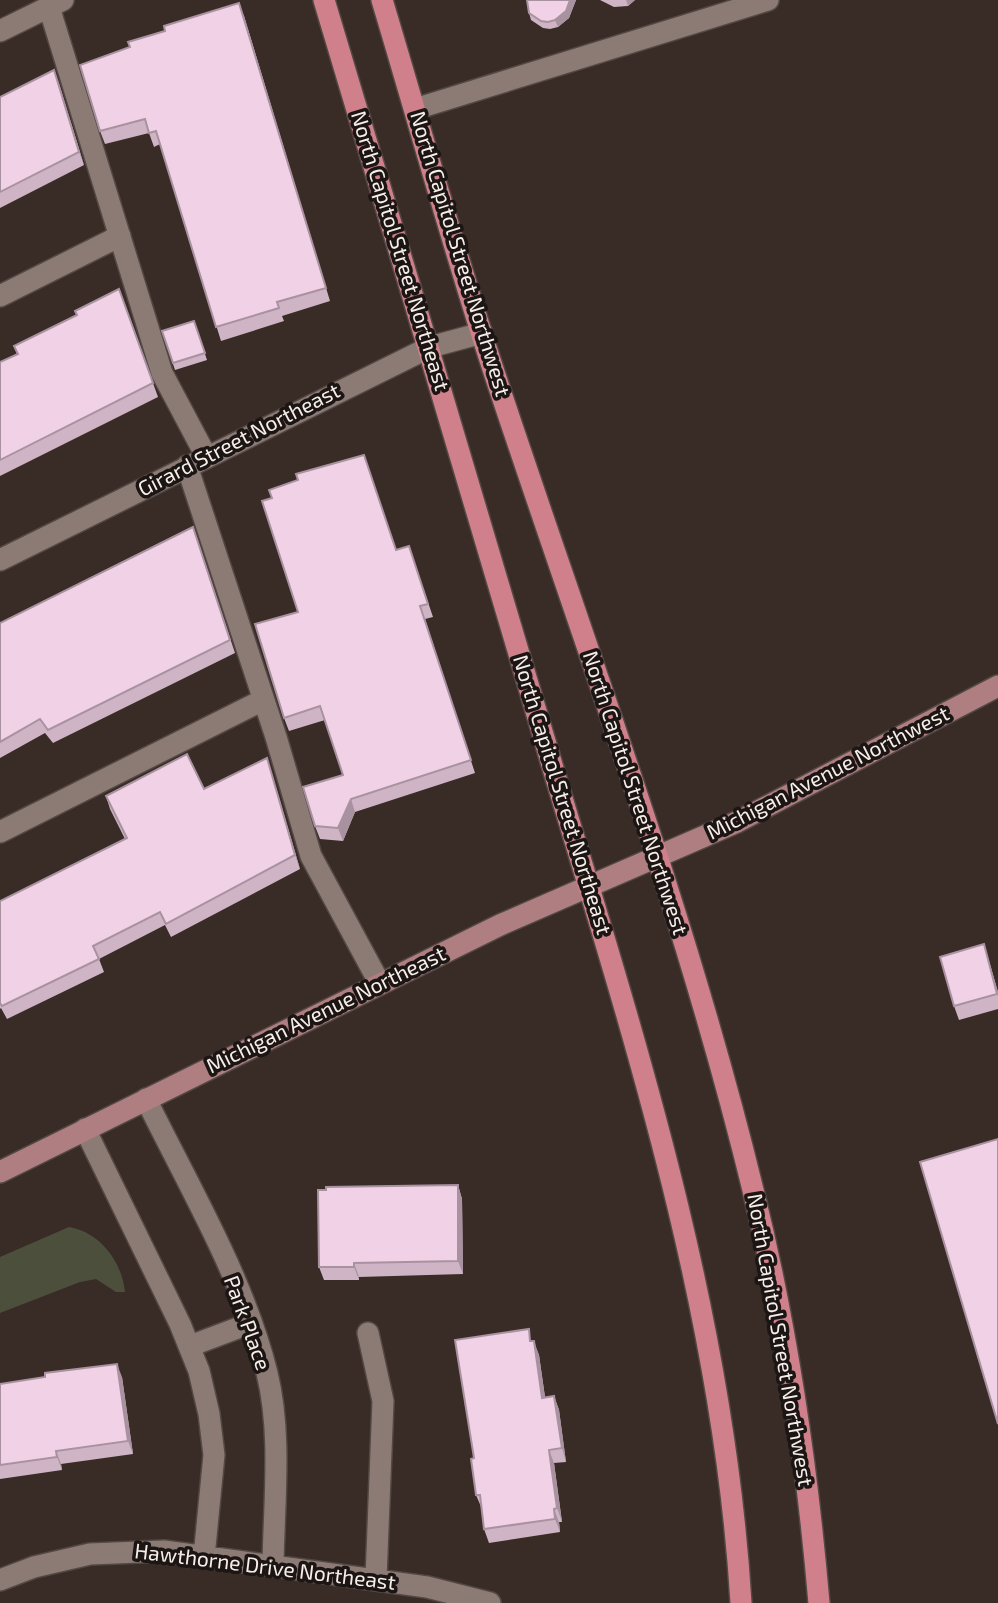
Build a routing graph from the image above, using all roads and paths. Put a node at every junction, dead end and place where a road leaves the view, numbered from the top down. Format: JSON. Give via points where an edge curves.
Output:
{"nodes":[{"id":1,"x":324,"y":0,"type":"edge"},
{"id":2,"x":383,"y":0,"type":"edge"},
{"id":3,"x":768,"y":0,"type":"edge"},
{"id":4,"x":56,"y":4,"type":"edge"},
{"id":5,"x":0,"y":31,"type":"edge"},
{"id":6,"x":415,"y":109,"type":"junction"},
{"id":7,"x":120,"y":236,"type":"junction"},
{"id":8,"x":0,"y":296,"type":"edge"},
{"id":9,"x":482,"y":332,"type":"junction"},
{"id":10,"x":430,"y":347,"type":"junction"},
{"id":11,"x":196,"y":461,"type":"junction"},
{"id":12,"x":0,"y":559,"type":"edge"},
{"id":13,"x":998,"y":686,"type":"edge"},
{"id":14,"x":263,"y":700,"type":"junction"},
{"id":15,"x":0,"y":832,"type":"edge"},
{"id":16,"x":656,"y":857,"type":"junction"},
{"id":17,"x":589,"y":886,"type":"junction"},
{"id":18,"x":380,"y":984,"type":"junction"},
{"id":19,"x":146,"y":1099,"type":"junction"},
{"id":20,"x":85,"y":1129,"type":"junction"},
{"id":21,"x":0,"y":1172,"type":"edge"},
{"id":22,"x":251,"y":1323,"type":"junction"},
{"id":23,"x":368,"y":1333,"type":"dead end"},
{"id":24,"x":190,"y":1346,"type":"junction"},
{"id":25,"x":204,"y":1557,"type":"junction"},
{"id":26,"x":273,"y":1565,"type":"junction"},
{"id":27,"x":376,"y":1579,"type":"junction"},
{"id":28,"x":0,"y":1580,"type":"edge"},
{"id":29,"x":490,"y":1603,"type":"edge"},
{"id":30,"x":741,"y":1603,"type":"edge"},
{"id":31,"x":819,"y":1603,"type":"edge"}],
"edges":[{"from":1,"to":10,"type":"main road","name":"North Capitol Street Northeast"},
{"from":2,"to":6,"type":"main road","name":"North Capitol Street Northwest"},
{"from":3,"to":6,"type":"street"},
{"from":4,"to":5,"type":"street"},
{"from":4,"to":7,"type":"street"},
{"from":6,"to":9,"type":"main road","name":"North Capitol Street Northwest"},
{"from":7,"to":8,"type":"street"},
{"from":7,"to":11,"type":"street","via":[[162,373]]},
{"from":9,"to":10,"type":"street","name":"Girard Street Northeast"},
{"from":9,"to":16,"type":"main road","name":"North Capitol Street Northwest"},
{"from":10,"to":11,"type":"street","name":"Girard Street Northeast"},
{"from":10,"to":17,"type":"main road","name":"North Capitol Street Northeast"},
{"from":11,"to":12,"type":"street","name":"Girard Street Northeast"},
{"from":11,"to":14,"type":"street"},
{"from":13,"to":16,"type":"main road","name":"Michigan Avenue Northwest","via":[[737,822]]},
{"from":14,"to":15,"type":"street"},
{"from":14,"to":18,"type":"street","via":[[311,856]]},
{"from":16,"to":17,"type":"main road","name":"Michigan Avenue Northeast"},
{"from":16,"to":31,"type":"main road","name":"North Capitol Street Northwest","via":[[731,1101],[770,1265],[808,1483]]},
{"from":17,"to":18,"type":"main road","name":"Michigan Avenue Northeast"},
{"from":17,"to":30,"type":"main road","name":"North Capitol Street Northeast","via":[[663,1145],[696,1281],[722,1424]]},
{"from":18,"to":19,"type":"main road","name":"Michigan Avenue Northeast"},
{"from":19,"to":20,"type":"main road","name":"Michigan Avenue Northeast"},
{"from":19,"to":22,"type":"street","name":"Park Place"},
{"from":20,"to":21,"type":"main road","name":"Michigan Avenue Northeast"},
{"from":20,"to":24,"type":"street"},
{"from":22,"to":24,"type":"street"},
{"from":22,"to":26,"type":"street","name":"Park Place","via":[[267,1374],[276,1444]]},
{"from":23,"to":27,"type":"street","via":[[383,1401]]},
{"from":24,"to":25,"type":"street","via":[[209,1414],[214,1455]]},
{"from":25,"to":26,"type":"street","name":"Hawthorne Drive Northeast"},
{"from":25,"to":28,"type":"street","name":"Hawthorne Drive Northeast","via":[[164,1551],[109,1552],[34,1567]]},
{"from":26,"to":27,"type":"street","name":"Hawthorne Drive Northeast"},
{"from":27,"to":29,"type":"street","name":"Hawthorne Drive Northeast"}]}
